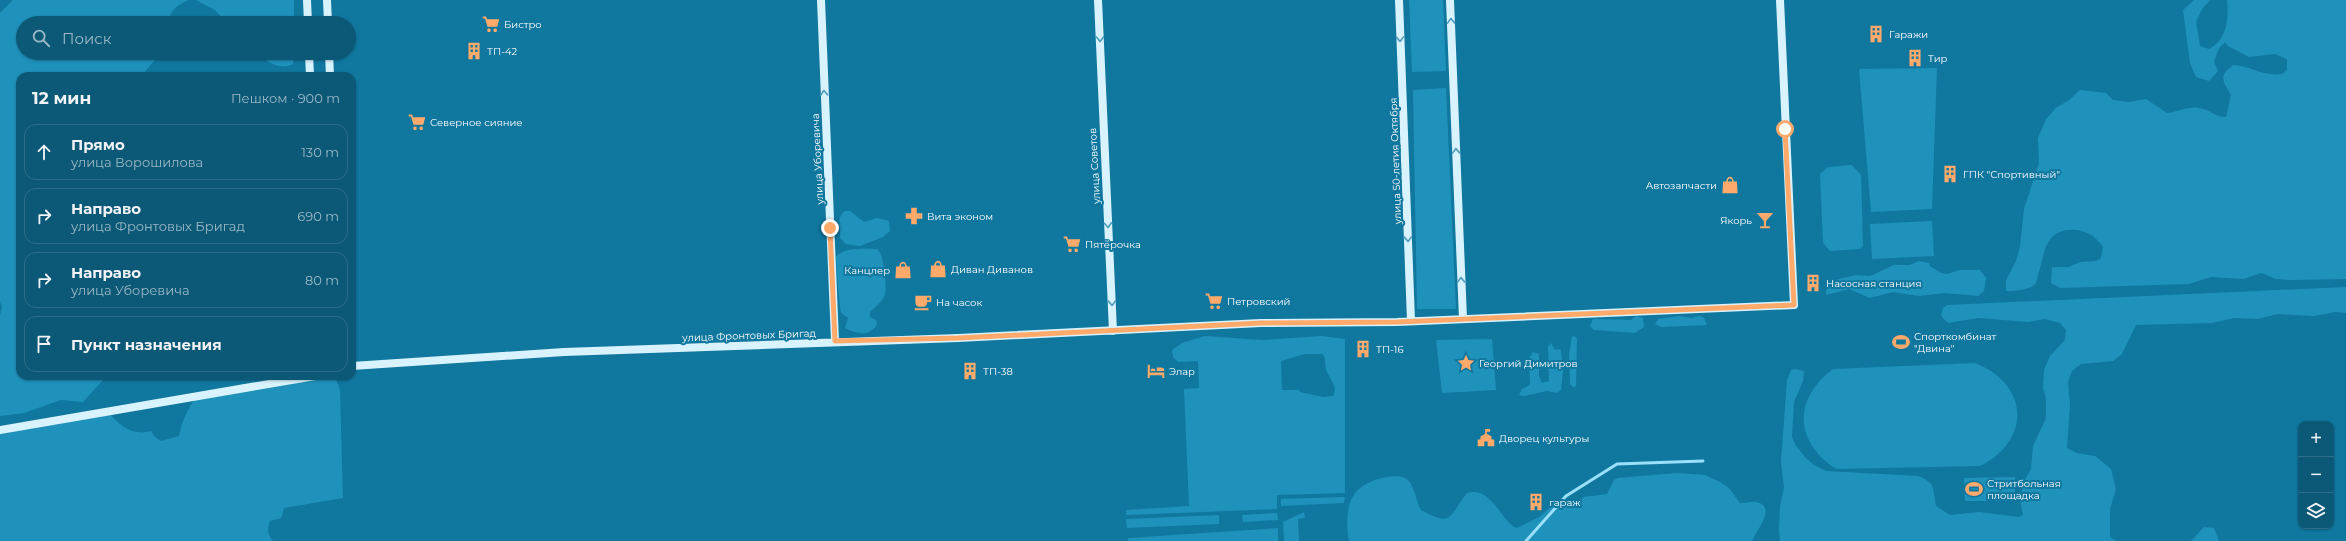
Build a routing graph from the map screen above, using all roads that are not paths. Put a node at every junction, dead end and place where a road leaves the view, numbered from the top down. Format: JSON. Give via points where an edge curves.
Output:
{"nodes":[{"id":1,"x":306,"y":0,"type":"edge"},
{"id":2,"x":327,"y":0,"type":"edge"},
{"id":3,"x":821,"y":0,"type":"edge"},
{"id":4,"x":1098,"y":0,"type":"edge"},
{"id":5,"x":1399,"y":0,"type":"edge"},
{"id":6,"x":1450,"y":0,"type":"edge"},
{"id":7,"x":1780,"y":0,"type":"edge"},
{"id":8,"x":307,"y":16,"type":"edge"},
{"id":9,"x":328,"y":16,"type":"edge"},
{"id":10,"x":309,"y":60,"type":"edge"},
{"id":11,"x":329,"y":60,"type":"edge"},
{"id":12,"x":310,"y":72,"type":"edge"},
{"id":13,"x":330,"y":72,"type":"edge"},
{"id":14,"x":1463,"y":319,"type":"junction"},
{"id":15,"x":1412,"y":321,"type":"junction"},
{"id":16,"x":1112,"y":331,"type":"junction"},
{"id":17,"x":835,"y":341,"type":"junction"},
{"id":18,"x":356,"y":366,"type":"edge"},
{"id":19,"x":292,"y":380,"type":"edge"},
{"id":20,"x":0,"y":430,"type":"edge"}],
"edges":[{"from":1,"to":8,"type":"main road"},
{"from":2,"to":9,"type":"main road"},
{"from":17,"to":3,"type":"main road","name":"улица Уборевича","one_way":true},
{"from":4,"to":16,"type":"main road","name":"улица Советов","one_way":true},
{"from":5,"to":15,"type":"main road","name":"улица 50-летия Октября","one_way":true},
{"from":14,"to":6,"type":"main road","one_way":true},
{"from":7,"to":14,"type":"main road","name":"улица Фронтовых Бригад","via":[[1794,305]]},
{"from":10,"to":12,"type":"main road"},
{"from":11,"to":13,"type":"main road"},
{"from":14,"to":15,"type":"main road","name":"улица Фронтовых Бригад"},
{"from":15,"to":16,"type":"main road","name":"улица Фронтовых Бригад","via":[[1261,323]]},
{"from":16,"to":17,"type":"main road","name":"улица Фронтовых Бригад"},
{"from":17,"to":18,"type":"main road","name":"улица Фронтовых Бригад","via":[[564,352]]},
{"from":19,"to":20,"type":"main road"}]}
